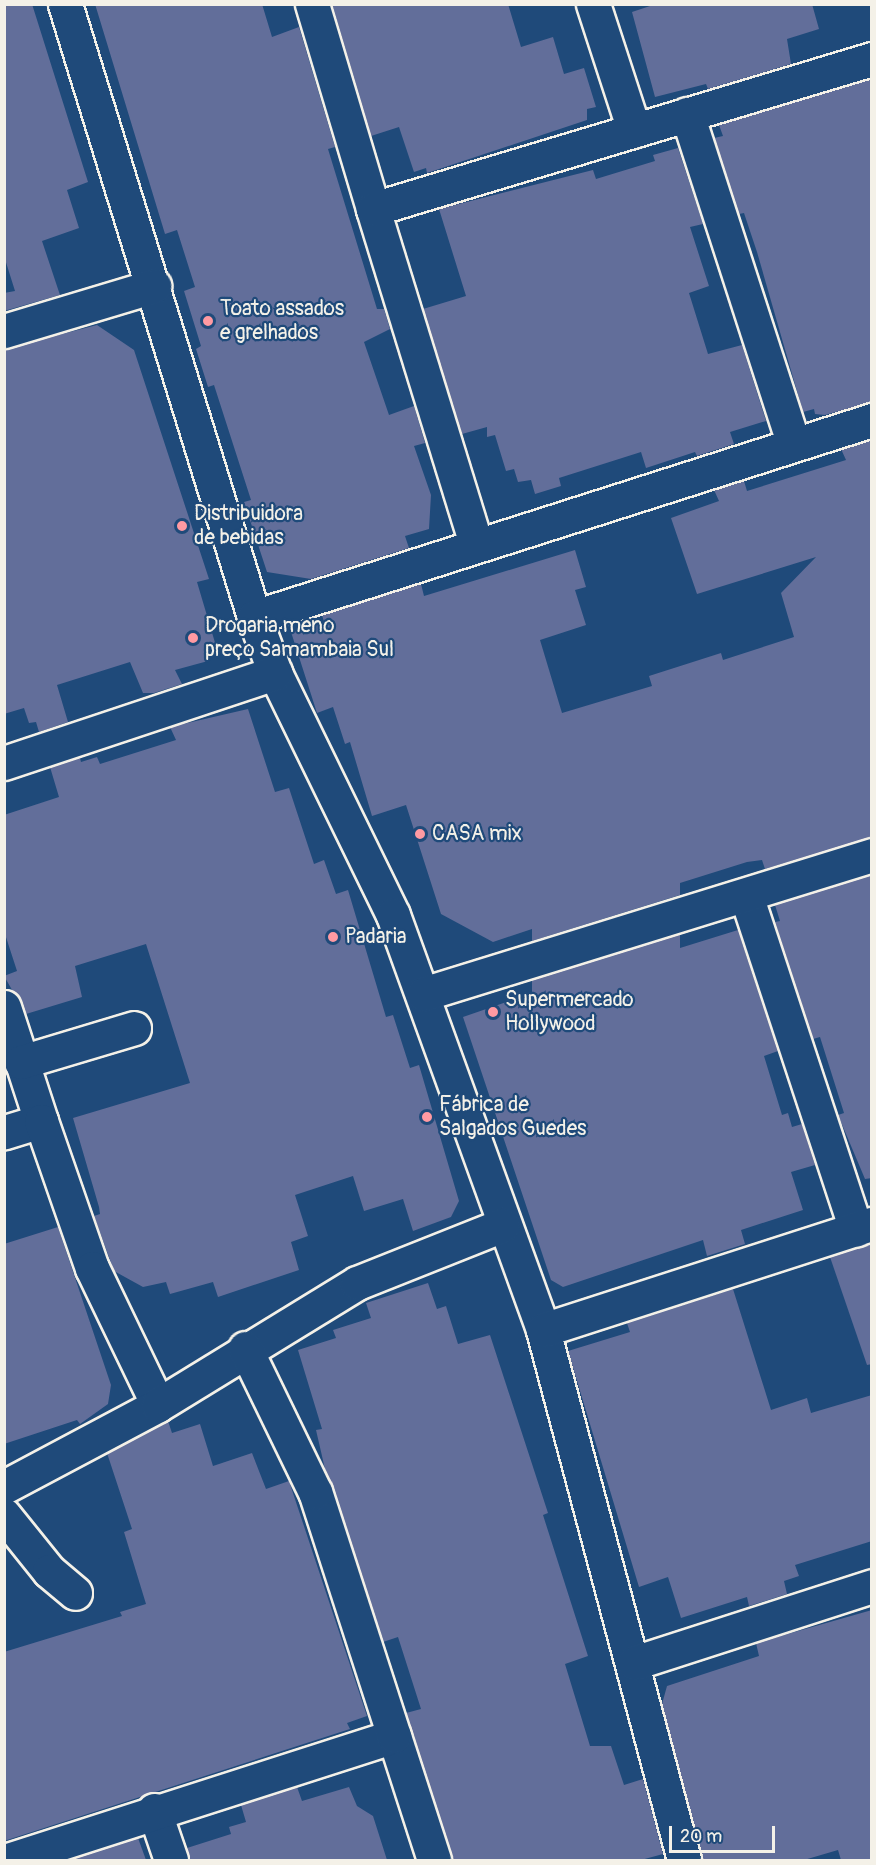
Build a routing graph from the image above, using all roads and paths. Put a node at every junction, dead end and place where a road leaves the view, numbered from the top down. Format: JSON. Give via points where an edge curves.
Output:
{"nodes":[{"id":1,"x":65,"y":4,"type":"edge"},
{"id":2,"x":312,"y":4,"type":"edge"},
{"id":3,"x":593,"y":4,"type":"edge"},
{"id":4,"x":872,"y":59,"type":"edge"},
{"id":5,"x":687,"y":114,"type":"junction"},
{"id":6,"x":634,"y":130,"type":"junction"},
{"id":7,"x":373,"y":209,"type":"junction"},
{"id":8,"x":154,"y":286,"type":"junction"},
{"id":9,"x":4,"y":331,"type":"edge"},
{"id":10,"x":872,"y":420,"type":"edge"},
{"id":11,"x":793,"y":443,"type":"junction"},
{"id":12,"x":476,"y":544,"type":"junction"},
{"id":13,"x":254,"y":616,"type":"junction"},
{"id":14,"x":275,"y":673,"type":"junction"},
{"id":15,"x":4,"y":763,"type":"edge"},
{"id":16,"x":872,"y":855,"type":"edge"},
{"id":17,"x":746,"y":895,"type":"junction"},
{"id":18,"x":423,"y":994,"type":"junction"},
{"id":19,"x":4,"y":1007,"type":"edge"},
{"id":20,"x":134,"y":1028,"type":"dead end"},
{"id":21,"x":21,"y":1062,"type":"junction"},
{"id":22,"x":41,"y":1121,"type":"junction"},
{"id":23,"x":4,"y":1132,"type":"edge"},
{"id":24,"x":503,"y":1225,"type":"junction"},
{"id":25,"x":864,"y":1227,"type":"edge"},
{"id":26,"x":543,"y":1330,"type":"junction"},
{"id":27,"x":245,"y":1348,"type":"junction"},
{"id":28,"x":158,"y":1405,"type":"junction"},
{"id":29,"x":4,"y":1487,"type":"edge"},
{"id":30,"x":4,"y":1515,"type":"edge"},
{"id":31,"x":872,"y":1586,"type":"edge"},
{"id":32,"x":75,"y":1593,"type":"dead end"},
{"id":33,"x":634,"y":1663,"type":"junction"},
{"id":34,"x":394,"y":1736,"type":"junction"},
{"id":35,"x":154,"y":1810,"type":"junction"},
{"id":36,"x":8,"y":1860,"type":"edge"},
{"id":37,"x":171,"y":1860,"type":"edge"},
{"id":38,"x":434,"y":1860,"type":"edge"},
{"id":39,"x":684,"y":1860,"type":"edge"}],
"edges":[{"from":1,"to":8,"type":"street"},
{"from":2,"to":7,"type":"street"},
{"from":3,"to":6,"type":"street"},
{"from":4,"to":5,"type":"street"},
{"from":5,"to":6,"type":"street"},
{"from":5,"to":11,"type":"street"},
{"from":6,"to":7,"type":"street"},
{"from":7,"to":12,"type":"street"},
{"from":8,"to":9,"type":"street"},
{"from":8,"to":13,"type":"street"},
{"from":10,"to":11,"type":"street"},
{"from":11,"to":12,"type":"street"},
{"from":12,"to":13,"type":"street"},
{"from":13,"to":14,"type":"street"},
{"from":14,"to":15,"type":"street"},
{"from":14,"to":18,"type":"street","via":[[356,834]]},
{"from":16,"to":17,"type":"street"},
{"from":17,"to":18,"type":"street"},
{"from":17,"to":25,"type":"street"},
{"from":18,"to":24,"type":"street"},
{"from":19,"to":21,"type":"street"},
{"from":20,"to":21,"type":"street"},
{"from":21,"to":22,"type":"street"},
{"from":22,"to":23,"type":"street"},
{"from":22,"to":28,"type":"street","via":[[92,1268]]},
{"from":24,"to":26,"type":"street"},
{"from":24,"to":27,"type":"street","via":[[357,1283]]},
{"from":25,"to":26,"type":"street"},
{"from":26,"to":33,"type":"street"},
{"from":27,"to":28,"type":"street"},
{"from":27,"to":34,"type":"street","via":[[315,1492]]},
{"from":28,"to":29,"type":"street"},
{"from":30,"to":32,"type":"street","via":[[49,1571]]},
{"from":31,"to":33,"type":"street"},
{"from":33,"to":39,"type":"street"},
{"from":34,"to":35,"type":"street"},
{"from":34,"to":38,"type":"street"},
{"from":35,"to":36,"type":"street"},
{"from":35,"to":37,"type":"street"}]}
